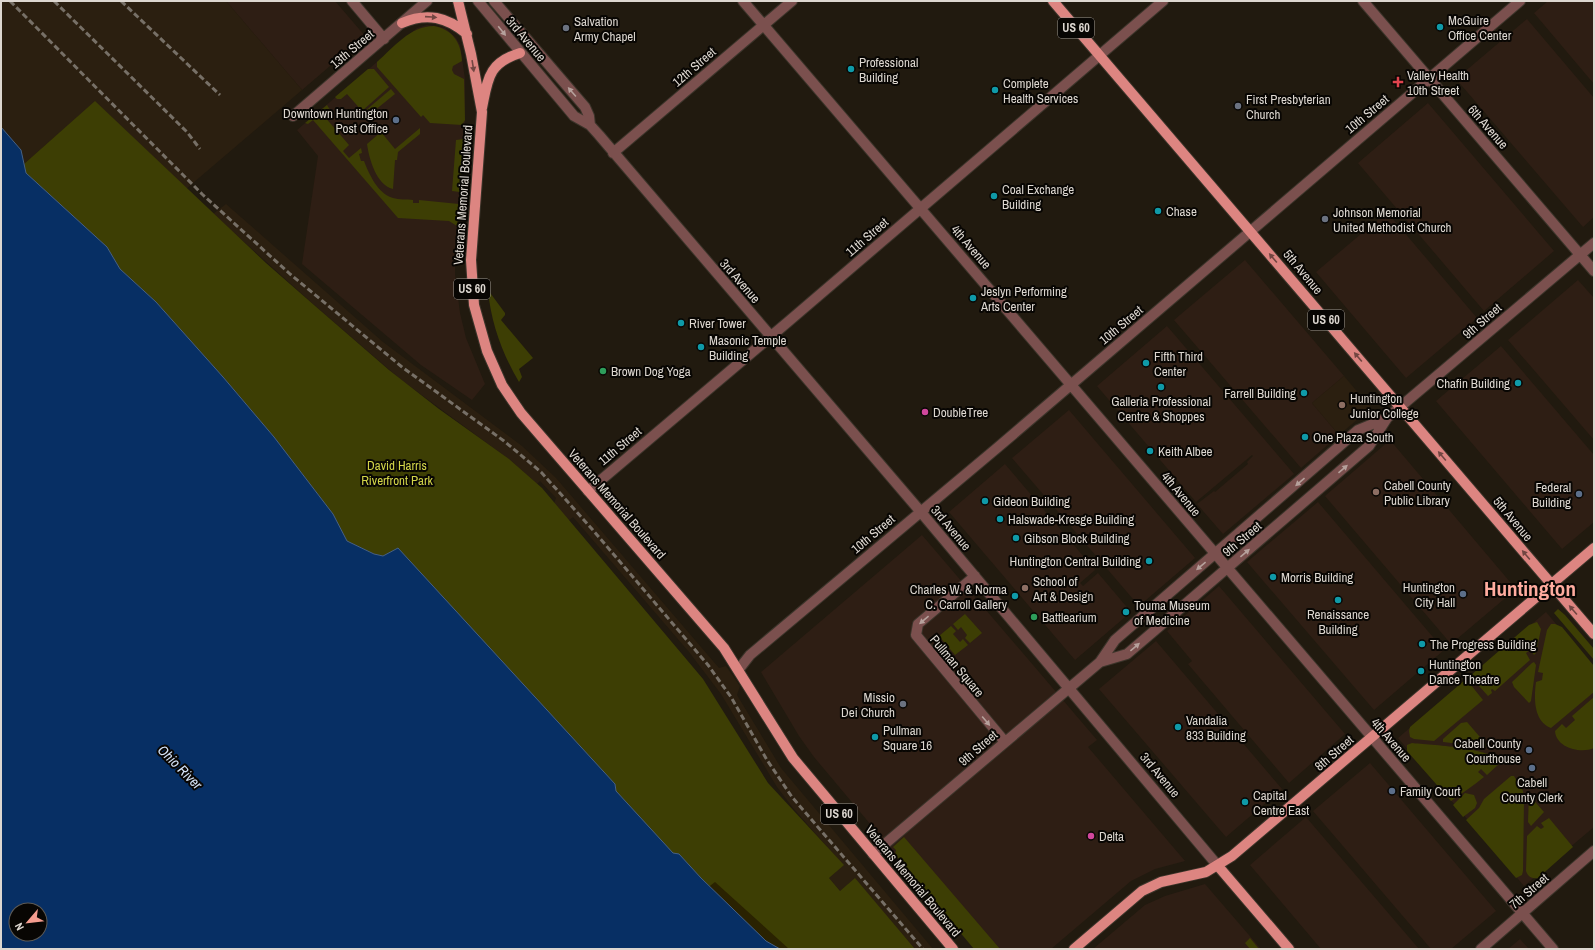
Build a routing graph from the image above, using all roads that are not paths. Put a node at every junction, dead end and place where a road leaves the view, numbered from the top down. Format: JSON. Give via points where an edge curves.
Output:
{"nodes":[{"id":1,"x":352,"y":1,"type":"edge"},
{"id":2,"x":427,"y":1,"type":"edge"},
{"id":3,"x":458,"y":1,"type":"edge"},
{"id":4,"x":478,"y":1,"type":"edge"},
{"id":5,"x":494,"y":1,"type":"edge"},
{"id":6,"x":743,"y":1,"type":"edge"},
{"id":7,"x":792,"y":1,"type":"edge"},
{"id":8,"x":1053,"y":1,"type":"edge"},
{"id":9,"x":1163,"y":1,"type":"edge"},
{"id":10,"x":1363,"y":1,"type":"edge"},
{"id":11,"x":1520,"y":1,"type":"edge"},
{"id":12,"x":402,"y":23,"type":"junction"},
{"id":13,"x":764,"y":25,"type":"junction"},
{"id":14,"x":467,"y":34,"type":"junction"},
{"id":15,"x":384,"y":39,"type":"junction"},
{"id":16,"x":520,"y":54,"type":"junction"},
{"id":17,"x":1100,"y":55,"type":"junction"},
{"id":18,"x":1430,"y":78,"type":"junction"},
{"id":19,"x":482,"y":112,"type":"junction"},
{"id":20,"x":293,"y":116,"type":"dead end"},
{"id":21,"x":590,"y":125,"type":"junction"},
{"id":22,"x":613,"y":152,"type":"junction"},
{"id":23,"x":920,"y":208,"type":"junction"},
{"id":24,"x":1250,"y":230,"type":"junction"},
{"id":25,"x":1594,"y":243,"type":"edge"},
{"id":26,"x":1580,"y":254,"type":"junction"},
{"id":27,"x":1594,"y":271,"type":"edge"},
{"id":28,"x":771,"y":337,"type":"junction"},
{"id":29,"x":1071,"y":384,"type":"junction"},
{"id":30,"x":1400,"y":408,"type":"junction"},
{"id":31,"x":1387,"y":418,"type":"junction"},
{"id":32,"x":588,"y":491,"type":"junction"},
{"id":33,"x":920,"y":512,"type":"junction"},
{"id":34,"x":1594,"y":548,"type":"edge"},
{"id":35,"x":1215,"y":554,"type":"junction"},
{"id":36,"x":1227,"y":568,"type":"junction"},
{"id":37,"x":975,"y":576,"type":"junction"},
{"id":38,"x":1551,"y":585,"type":"junction"},
{"id":39,"x":1594,"y":634,"type":"edge"},
{"id":40,"x":1100,"y":662,"type":"junction"},
{"id":41,"x":739,"y":669,"type":"junction"},
{"id":42,"x":1070,"y":688,"type":"junction"},
{"id":43,"x":1372,"y":738,"type":"junction"},
{"id":44,"x":1005,"y":742,"type":"junction"},
{"id":45,"x":1594,"y":851,"type":"edge"},
{"id":46,"x":874,"y":854,"type":"junction"},
{"id":47,"x":1218,"y":866,"type":"junction"},
{"id":48,"x":1522,"y":914,"type":"junction"},
{"id":49,"x":953,"y":949,"type":"edge"},
{"id":50,"x":1074,"y":949,"type":"edge"},
{"id":51,"x":1289,"y":949,"type":"edge"},
{"id":52,"x":1481,"y":949,"type":"edge"},
{"id":53,"x":1553,"y":949,"type":"edge"}],
"edges":[{"from":1,"to":15,"type":"street"},
{"from":2,"to":12,"type":"street","name":"13th Street"},
{"from":3,"to":14,"type":"main road","name":"Veterans Memorial Boulevard","number":"US 60"},
{"from":4,"to":16,"type":"street","name":"3rd Avenue","one_way":true},
{"from":21,"to":5,"type":"street","name":"3rd Avenue","one_way":true,"via":[[585,107]]},
{"from":6,"to":13,"type":"street","name":"4th Avenue"},
{"from":7,"to":13,"type":"street","name":"12th Street"},
{"from":8,"to":17,"type":"main road","name":"5th Avenue","number":"US 60"},
{"from":9,"to":17,"type":"street","name":"11th Street"},
{"from":10,"to":18,"type":"street","name":"6th Avenue"},
{"from":11,"to":18,"type":"street","name":"10th Street"},
{"from":12,"to":14,"type":"main road","one_way":true,"via":[[420,16],[438,17]]},
{"from":12,"to":15,"type":"street","name":"13th Street"},
{"from":13,"to":22,"type":"street","name":"12th Street"},
{"from":13,"to":23,"type":"street","name":"4th Avenue"},
{"from":14,"to":19,"type":"main road","name":"Veterans Memorial Boulevard","number":"US 60","one_way":true},
{"from":15,"to":20,"type":"street","name":"13th Street"},
{"from":16,"to":19,"type":"main road","via":[[504,60],[491,72]]},
{"from":16,"to":21,"type":"street","name":"3rd Avenue","via":[[574,116]]},
{"from":17,"to":23,"type":"street","name":"11th Street"},
{"from":17,"to":24,"type":"main road","name":"5th Avenue","number":"US 60"},
{"from":18,"to":24,"type":"street","name":"10th Street"},
{"from":18,"to":26,"type":"street","name":"6th Avenue"},
{"from":19,"to":32,"type":"main road","name":"Veterans Memorial Boulevard","number":"US 60","via":[[471,260],[474,305],[480,331],[507,393]]},
{"from":21,"to":22,"type":"street","name":"3rd Avenue"},
{"from":22,"to":28,"type":"street","name":"3rd Avenue"},
{"from":23,"to":28,"type":"street","name":"11th Street"},
{"from":23,"to":29,"type":"street","name":"4th Avenue"},
{"from":24,"to":29,"type":"street","name":"10th Street"},
{"from":30,"to":24,"type":"main road","name":"5th Avenue","number":"US 60","one_way":true},
{"from":25,"to":26,"type":"street","name":"9th Street"},
{"from":26,"to":27,"type":"street","name":"6th Avenue"},
{"from":26,"to":30,"type":"street","name":"9th Street"},
{"from":28,"to":32,"type":"street","name":"11th Street"},
{"from":28,"to":33,"type":"street","name":"3rd Avenue"},
{"from":29,"to":33,"type":"street","name":"10th Street"},
{"from":29,"to":35,"type":"street","name":"4th Avenue"},
{"from":30,"to":31,"type":"street","name":"9th Street"},
{"from":38,"to":30,"type":"main road","name":"5th Avenue","number":"US 60","one_way":true},
{"from":31,"to":35,"type":"street","name":"9th Street","one_way":true,"via":[[1358,430]]},
{"from":36,"to":31,"type":"street","name":"9th Street","one_way":true,"via":[[1369,446]]},
{"from":32,"to":41,"type":"main road","name":"Veterans Memorial Boulevard","number":"US 60","via":[[724,648]]},
{"from":33,"to":37,"type":"street","name":"3rd Avenue"},
{"from":33,"to":41,"type":"street","name":"10th Street","via":[[750,654]]},
{"from":34,"to":38,"type":"main road","name":"8th Street"},
{"from":35,"to":36,"type":"street","name":"4th Avenue"},
{"from":35,"to":40,"type":"street","name":"9th Street","one_way":true,"via":[[1115,640]]},
{"from":40,"to":36,"type":"street","name":"9th Street","one_way":true,"via":[[1127,654]]},
{"from":36,"to":43,"type":"street","name":"4th Avenue"},
{"from":37,"to":42,"type":"street","name":"3rd Avenue"},
{"from":37,"to":44,"type":"street","name":"Pullman Square","one_way":true,"via":[[918,624],[916,635]]},
{"from":39,"to":38,"type":"main road","name":"5th Avenue","number":"US 60","one_way":true},
{"from":38,"to":43,"type":"main road","name":"8th Street"},
{"from":40,"to":42,"type":"street","name":"9th Street"},
{"from":41,"to":46,"type":"main road","name":"Veterans Memorial Boulevard","number":"US 60","via":[[793,758]]},
{"from":42,"to":44,"type":"street","name":"9th Street"},
{"from":42,"to":47,"type":"street","name":"3rd Avenue"},
{"from":43,"to":47,"type":"main road","name":"8th Street"},
{"from":43,"to":48,"type":"street","name":"4th Avenue"},
{"from":44,"to":46,"type":"street","name":"9th Street"},
{"from":45,"to":48,"type":"street","name":"7th Street"},
{"from":46,"to":49,"type":"main road","name":"Veterans Memorial Boulevard","number":"US 60"},
{"from":47,"to":50,"type":"main road","name":"8th Street","via":[[1200,874],[1152,886],[1129,902]]},
{"from":47,"to":51,"type":"main road","name":"3rd Avenue"},
{"from":48,"to":52,"type":"street","name":"7th Street"},
{"from":48,"to":53,"type":"street","name":"4th Avenue"}]}
